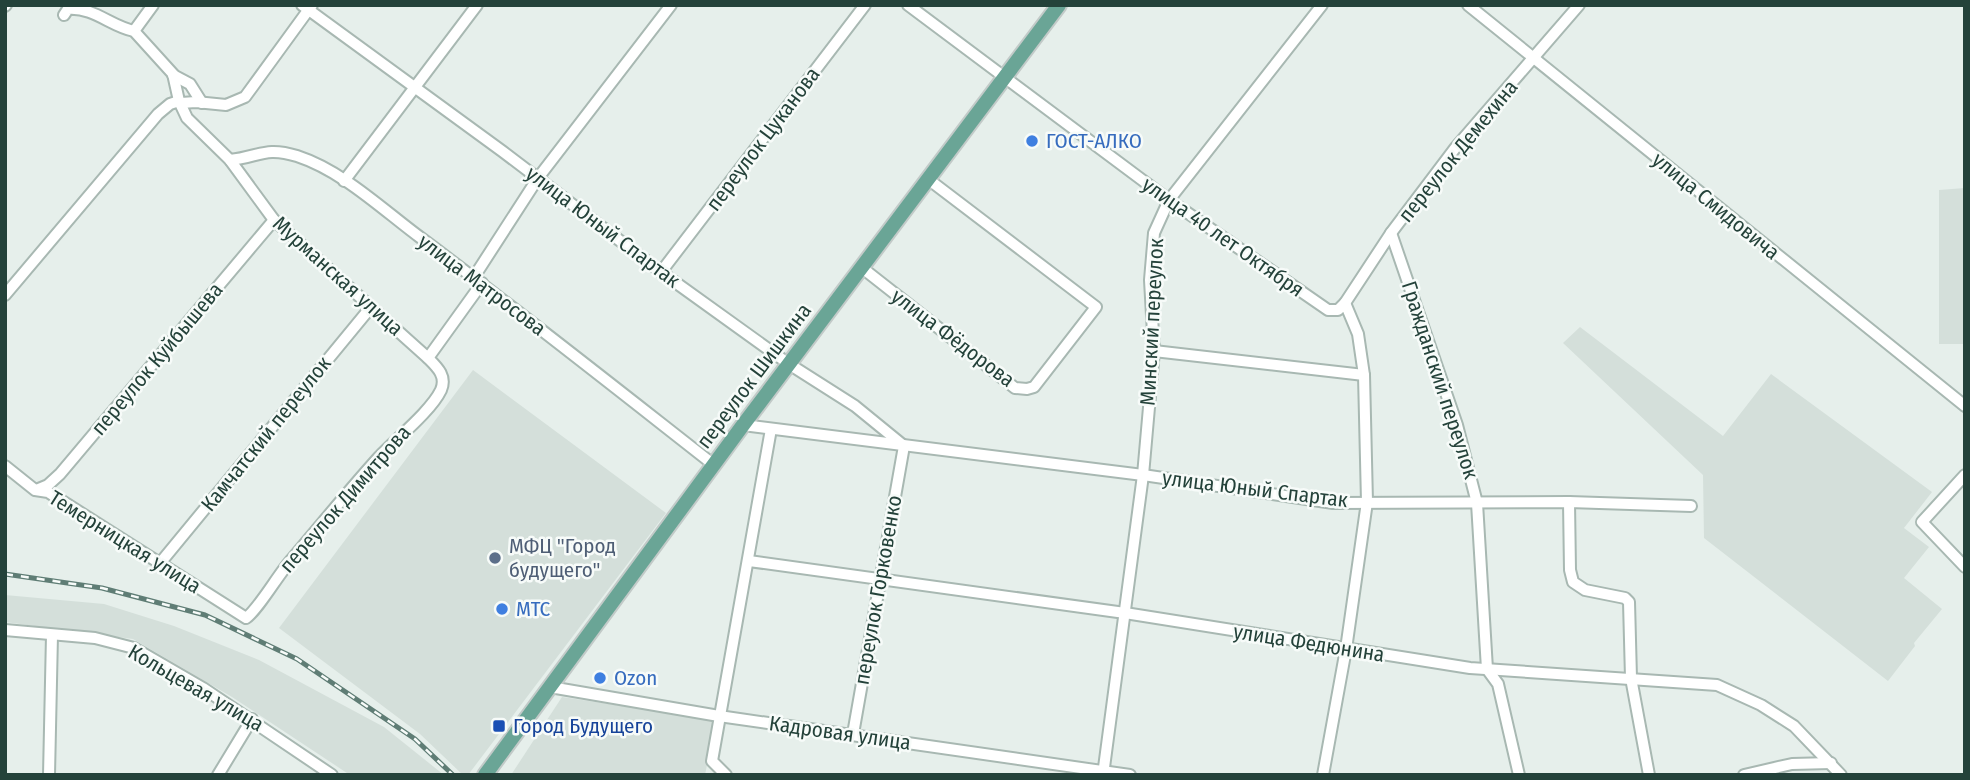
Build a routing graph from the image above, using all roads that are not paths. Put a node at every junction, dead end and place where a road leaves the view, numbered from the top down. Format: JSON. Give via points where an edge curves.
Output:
{"nodes":[{"id":1,"x":153,"y":5,"type":"edge"},
{"id":2,"x":477,"y":5,"type":"edge"},
{"id":3,"x":671,"y":5,"type":"edge"},
{"id":4,"x":865,"y":5,"type":"edge"},
{"id":5,"x":908,"y":5,"type":"edge"},
{"id":6,"x":1059,"y":5,"type":"edge"},
{"id":7,"x":1322,"y":5,"type":"edge"},
{"id":8,"x":1468,"y":5,"type":"edge"},
{"id":9,"x":1579,"y":5,"type":"edge"},
{"id":10,"x":308,"y":7,"type":"edge"},
{"id":11,"x":64,"y":15,"type":"dead end"},
{"id":12,"x":134,"y":31,"type":"junction"},
{"id":13,"x":1534,"y":58,"type":"junction"},
{"id":14,"x":173,"y":75,"type":"junction"},
{"id":15,"x":1004,"y":77,"type":"junction"},
{"id":16,"x":415,"y":88,"type":"junction"},
{"id":17,"x":180,"y":102,"type":"junction"},
{"id":18,"x":202,"y":103,"type":"junction"},
{"id":19,"x":230,"y":160,"type":"junction"},
{"id":20,"x":538,"y":178,"type":"junction"},
{"id":21,"x":928,"y":179,"type":"junction"},
{"id":22,"x":344,"y":181,"type":"junction"},
{"id":23,"x":1169,"y":200,"type":"junction"},
{"id":24,"x":274,"y":220,"type":"junction"},
{"id":25,"x":1391,"y":233,"type":"junction"},
{"id":26,"x":861,"y":267,"type":"junction"},
{"id":27,"x":661,"y":272,"type":"junction"},
{"id":28,"x":478,"y":280,"type":"junction"},
{"id":29,"x":5,"y":295,"type":"edge"},
{"id":30,"x":1345,"y":303,"type":"junction"},
{"id":31,"x":371,"y":307,"type":"junction"},
{"id":32,"x":1154,"y":351,"type":"junction"},
{"id":33,"x":428,"y":358,"type":"junction"},
{"id":34,"x":789,"y":364,"type":"junction"},
{"id":35,"x":1364,"y":375,"type":"junction"},
{"id":36,"x":443,"y":381,"type":"joint"},
{"id":37,"x":1965,"y":407,"type":"edge"},
{"id":38,"x":743,"y":425,"type":"junction"},
{"id":39,"x":771,"y":429,"type":"junction"},
{"id":40,"x":904,"y":446,"type":"junction"},
{"id":41,"x":714,"y":465,"type":"junction"},
{"id":42,"x":5,"y":466,"type":"edge"},
{"id":43,"x":1143,"y":475,"type":"junction"},
{"id":44,"x":1965,"y":475,"type":"edge"},
{"id":45,"x":34,"y":490,"type":"junction"},
{"id":46,"x":1367,"y":502,"type":"junction"},
{"id":47,"x":1569,"y":502,"type":"junction"},
{"id":48,"x":1477,"y":503,"type":"junction"},
{"id":49,"x":1691,"y":506,"type":"dead end"},
{"id":50,"x":749,"y":561,"type":"junction"},
{"id":51,"x":161,"y":562,"type":"junction"},
{"id":52,"x":1965,"y":567,"type":"edge"},
{"id":53,"x":880,"y":580,"type":"junction"},
{"id":54,"x":1125,"y":613,"type":"junction"},
{"id":55,"x":246,"y":618,"type":"joint"},
{"id":56,"x":5,"y":630,"type":"edge"},
{"id":57,"x":52,"y":635,"type":"junction"},
{"id":58,"x":1346,"y":649,"type":"junction"},
{"id":59,"x":1487,"y":669,"type":"junction"},
{"id":60,"x":1631,"y":678,"type":"junction"},
{"id":61,"x":551,"y":687,"type":"junction"},
{"id":62,"x":719,"y":716,"type":"junction"},
{"id":63,"x":252,"y":719,"type":"junction"},
{"id":64,"x":853,"y":734,"type":"junction"},
{"id":65,"x":1831,"y":763,"type":"junction"},
{"id":66,"x":1103,"y":773,"type":"edge"},
{"id":67,"x":49,"y":775,"type":"edge"},
{"id":68,"x":218,"y":775,"type":"edge"},
{"id":69,"x":332,"y":775,"type":"edge"},
{"id":70,"x":485,"y":775,"type":"edge"},
{"id":71,"x":726,"y":775,"type":"edge"},
{"id":72,"x":1130,"y":775,"type":"edge"},
{"id":73,"x":1323,"y":775,"type":"edge"},
{"id":74,"x":1519,"y":775,"type":"edge"},
{"id":75,"x":1649,"y":775,"type":"edge"},
{"id":76,"x":1744,"y":775,"type":"edge"},
{"id":77,"x":1841,"y":775,"type":"edge"}],
"edges":[{"from":1,"to":12,"type":"street"},
{"from":2,"to":16,"type":"street"},
{"from":3,"to":20,"type":"street"},
{"from":4,"to":27,"type":"street","name":"переулок Цуканова"},
{"from":5,"to":15,"type":"street","name":"улица 40 лет Октября"},
{"from":6,"to":15,"type":"main road","name":"переулок Шишкина"},
{"from":7,"to":23,"type":"street","name":"Минский переулок"},
{"from":8,"to":13,"type":"street","name":"улица Смидовича"},
{"from":9,"to":13,"type":"street","name":"переулок Демехина"},
{"from":10,"to":16,"type":"street","name":"улица Юный Спартак"},
{"from":10,"to":18,"type":"street","via":[[245,97],[226,105]]},
{"from":11,"to":12,"type":"street","name":"Мурманская улица","via":[[68,9],[88,10]]},
{"from":12,"to":14,"type":"street","name":"Мурманская улица"},
{"from":13,"to":25,"type":"street","name":"переулок Демехина","via":[[1456,147]]},
{"from":13,"to":37,"type":"street","name":"улица Смидовича"},
{"from":14,"to":17,"type":"street","name":"Мурманская улица"},
{"from":14,"to":18,"type":"street","via":[[190,83]]},
{"from":15,"to":21,"type":"main road","name":"переулок Шишкина"},
{"from":15,"to":23,"type":"street","name":"улица 40 лет Октября"},
{"from":16,"to":20,"type":"street","name":"улица Юный Спартак"},
{"from":16,"to":22,"type":"street"},
{"from":17,"to":18,"type":"street"},
{"from":17,"to":19,"type":"street","name":"Мурманская улица","via":[[187,118]]},
{"from":17,"to":29,"type":"street","via":[[158,114]]},
{"from":19,"to":22,"type":"street","name":"улица Матросова","via":[[274,151],[298,157]]},
{"from":19,"to":24,"type":"street","name":"Мурманская улица"},
{"from":20,"to":27,"type":"street","name":"улица Юный Спартак"},
{"from":20,"to":28,"type":"street"},
{"from":21,"to":26,"type":"main road","name":"переулок Шишкина"},
{"from":21,"to":26,"type":"street","name":"улица Фёдорова","via":[[1096,307],[1034,387],[1015,388]]},
{"from":22,"to":28,"type":"street","name":"улица Матросова"},
{"from":23,"to":30,"type":"street","name":"улица 40 лет Октября","via":[[1328,310],[1338,310]]},
{"from":23,"to":32,"type":"street","name":"Минский переулок","via":[[1154,233],[1150,280]]},
{"from":24,"to":31,"type":"street","name":"Мурманская улица"},
{"from":24,"to":45,"type":"street","name":"переулок Куйбышева","via":[[60,474]]},
{"from":25,"to":30,"type":"street","name":"переулок Демехина"},
{"from":25,"to":48,"type":"street","name":"Гражданский переулок","via":[[1457,425]]},
{"from":26,"to":34,"type":"main road","name":"переулок Шишкина"},
{"from":27,"to":34,"type":"street","name":"улица Юный Спартак"},
{"from":28,"to":33,"type":"street"},
{"from":28,"to":41,"type":"street","name":"улица Матросова"},
{"from":30,"to":35,"type":"street","via":[[1358,334]]},
{"from":31,"to":33,"type":"street","name":"Мурманская улица"},
{"from":31,"to":51,"type":"street","name":"Камчатский переулок"},
{"from":32,"to":35,"type":"street"},
{"from":32,"to":43,"type":"street","name":"Минский переулок"},
{"from":33,"to":36,"type":"street","name":"Мурманская улица"},
{"from":34,"to":38,"type":"main road","name":"переулок Шишкина"},
{"from":34,"to":40,"type":"street","name":"улица Юный Спартак","via":[[855,406]]},
{"from":35,"to":46,"type":"street"},
{"from":36,"to":55,"type":"street","name":"переулок Димитрова","via":[[434,400],[278,574],[254,613]]},
{"from":38,"to":39,"type":"street","name":"улица Юный Спартак"},
{"from":38,"to":41,"type":"main road","name":"переулок Шишкина"},
{"from":39,"to":40,"type":"street","name":"улица Юный Спартак"},
{"from":39,"to":50,"type":"street"},
{"from":40,"to":43,"type":"street","name":"улица Юный Спартак"},
{"from":40,"to":53,"type":"street","name":"переулок Горковенко"},
{"from":41,"to":61,"type":"main road","name":"переулок Шишкина"},
{"from":42,"to":45,"type":"street","name":"Темерницкая улица"},
{"from":43,"to":46,"type":"street","name":"улица Юный Спартак","via":[[1333,503]]},
{"from":43,"to":54,"type":"street","name":"Минский переулок"},
{"from":44,"to":52,"type":"street","via":[[1922,522]]},
{"from":45,"to":51,"type":"street","name":"Темерницкая улица","via":[[47,492]]},
{"from":46,"to":48,"type":"street","name":"улица Юный Спартак"},
{"from":46,"to":58,"type":"street"},
{"from":47,"to":48,"type":"street","name":"улица Юный Спартак"},
{"from":47,"to":49,"type":"street","name":"улица Юный Спартак"},
{"from":47,"to":60,"type":"street","via":[[1573,582],[1629,602]]},
{"from":48,"to":59,"type":"street","name":"Гражданский переулок"},
{"from":50,"to":53,"type":"street","name":"улица Федюнина"},
{"from":50,"to":62,"type":"street"},
{"from":51,"to":55,"type":"street","name":"Темерницкая улица"},
{"from":53,"to":54,"type":"street","name":"улица Федюнина"},
{"from":53,"to":64,"type":"street","name":"переулок Горковенко"},
{"from":54,"to":58,"type":"street","name":"улица Федюнина"},
{"from":54,"to":66,"type":"street","name":"Минский переулок"},
{"from":56,"to":57,"type":"street","name":"Кольцевая улица"},
{"from":57,"to":63,"type":"street","name":"Кольцевая улица","via":[[95,638],[134,648]]},
{"from":57,"to":67,"type":"street"},
{"from":58,"to":59,"type":"street","name":"улица Федюнина"},
{"from":58,"to":73,"type":"street"},
{"from":59,"to":60,"type":"street","name":"улица Федюнина"},
{"from":59,"to":74,"type":"street","name":"Гражданский переулок","via":[[1498,684]]},
{"from":60,"to":65,"type":"street","name":"улица Федюнина","via":[[1717,685],[1794,726]]},
{"from":60,"to":75,"type":"street"},
{"from":61,"to":62,"type":"street","name":"Кадровая улица"},
{"from":61,"to":70,"type":"main road","name":"переулок Шишкина"},
{"from":62,"to":64,"type":"street","name":"Кадровая улица"},
{"from":62,"to":71,"type":"street","via":[[712,761]]},
{"from":63,"to":68,"type":"street"},
{"from":63,"to":69,"type":"street","name":"Кольцевая улица"},
{"from":64,"to":66,"type":"street","name":"Кадровая улица"},
{"from":65,"to":76,"type":"street","via":[[1792,764]]},
{"from":65,"to":77,"type":"street","name":"улица Федюнина"},
{"from":66,"to":72,"type":"street","name":"Кадровая улица"}]}
